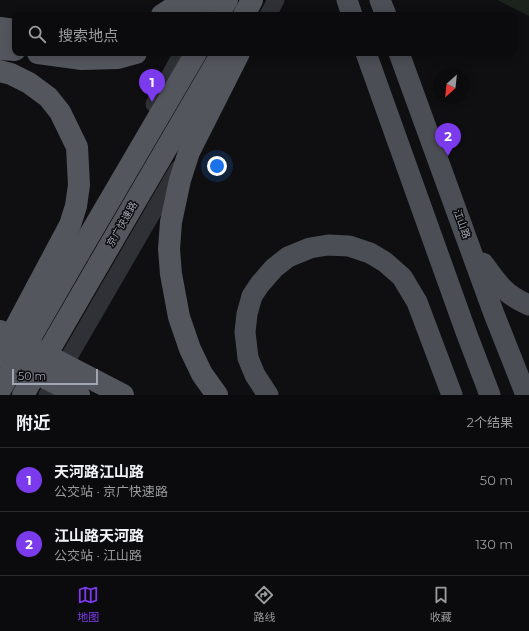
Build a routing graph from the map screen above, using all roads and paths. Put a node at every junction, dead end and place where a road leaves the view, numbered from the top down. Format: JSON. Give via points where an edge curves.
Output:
{"nodes":[{"id":1,"x":185,"y":0,"type":"edge"},
{"id":2,"x":203,"y":0,"type":"edge"},
{"id":3,"x":212,"y":0,"type":"edge"},
{"id":4,"x":227,"y":0,"type":"edge"},
{"id":5,"x":252,"y":0,"type":"edge"},
{"id":6,"x":266,"y":0,"type":"edge"},
{"id":7,"x":276,"y":0,"type":"edge"},
{"id":8,"x":347,"y":0,"type":"edge"},
{"id":9,"x":380,"y":0,"type":"edge"},
{"id":10,"x":167,"y":12,"type":"edge"},
{"id":11,"x":193,"y":12,"type":"edge"},
{"id":12,"x":205,"y":12,"type":"edge"},
{"id":13,"x":220,"y":12,"type":"edge"},
{"id":14,"x":246,"y":12,"type":"edge"},
{"id":15,"x":260,"y":12,"type":"edge"},
{"id":16,"x":270,"y":12,"type":"edge"},
{"id":17,"x":351,"y":12,"type":"edge"},
{"id":18,"x":385,"y":12,"type":"edge"},
{"id":19,"x":0,"y":28,"type":"edge"},
{"id":20,"x":12,"y":30,"type":"edge"},
{"id":21,"x":0,"y":49,"type":"edge"},
{"id":22,"x":12,"y":50,"type":"edge"},
{"id":23,"x":60,"y":56,"type":"edge"},
{"id":24,"x":125,"y":56,"type":"edge"},
{"id":25,"x":180,"y":56,"type":"edge"},
{"id":26,"x":194,"y":56,"type":"edge"},
{"id":27,"x":220,"y":56,"type":"edge"},
{"id":28,"x":237,"y":56,"type":"edge"},
{"id":29,"x":244,"y":56,"type":"edge"},
{"id":30,"x":367,"y":56,"type":"edge"},
{"id":31,"x":401,"y":56,"type":"edge"},
{"id":32,"x":0,"y":71,"type":"edge"},
{"id":33,"x":470,"y":245,"type":"junction"},
{"id":34,"x":529,"y":305,"type":"edge"},
{"id":35,"x":0,"y":331,"type":"edge"},
{"id":36,"x":0,"y":355,"type":"edge"},
{"id":37,"x":0,"y":368,"type":"edge"},
{"id":38,"x":0,"y":390,"type":"edge"},
{"id":39,"x":23,"y":395,"type":"edge"},
{"id":40,"x":47,"y":395,"type":"edge"},
{"id":41,"x":79,"y":395,"type":"edge"},
{"id":42,"x":123,"y":395,"type":"edge"},
{"id":43,"x":217,"y":395,"type":"edge"},
{"id":44,"x":268,"y":395,"type":"edge"},
{"id":45,"x":452,"y":395,"type":"edge"},
{"id":46,"x":490,"y":395,"type":"edge"},
{"id":47,"x":526,"y":395,"type":"edge"}],
"edges":[{"from":1,"to":10,"type":"highway"},
{"from":2,"to":11,"type":"highway"},
{"from":3,"to":12,"type":"street"},
{"from":4,"to":13,"type":"highway"},
{"from":5,"to":14,"type":"highway"},
{"from":6,"to":15,"type":"highway"},
{"from":7,"to":16,"type":"street"},
{"from":8,"to":17,"type":"main road"},
{"from":9,"to":18,"type":"main road"},
{"from":19,"to":20,"type":"highway"},
{"from":21,"to":22,"type":"highway"},
{"from":23,"to":24,"type":"highway","via":[[82,59]]},
{"from":25,"to":37,"type":"street","via":[[138,134]]},
{"from":26,"to":38,"type":"highway","bridge":true},
{"from":27,"to":39,"type":"highway","name":"京广快速路","bridge":true},
{"from":28,"to":43,"type":"highway","bridge":true,"via":[[189,152],[171,222],[169,248],[179,317],[196,362]]},
{"from":29,"to":40,"type":"street"},
{"from":30,"to":46,"type":"main road"},
{"from":31,"to":33,"type":"main road","name":"江山路"},
{"from":32,"to":36,"type":"highway","bridge":true,"via":[[29,83],[48,97],[60,112],[76,147],[79,185],[70,225]]},
{"from":33,"to":34,"type":"main road","via":[[500,286],[508,294]]},
{"from":33,"to":47,"type":"main road","name":"江山路"},
{"from":35,"to":42,"type":"highway","bridge":true},
{"from":36,"to":41,"type":"highway","bridge":true},
{"from":44,"to":45,"type":"main road","via":[[248,358],[245,332],[252,296],[274,268],[288,257],[310,248],[328,245],[349,246],[370,253],[402,277],[417,302]]}]}
